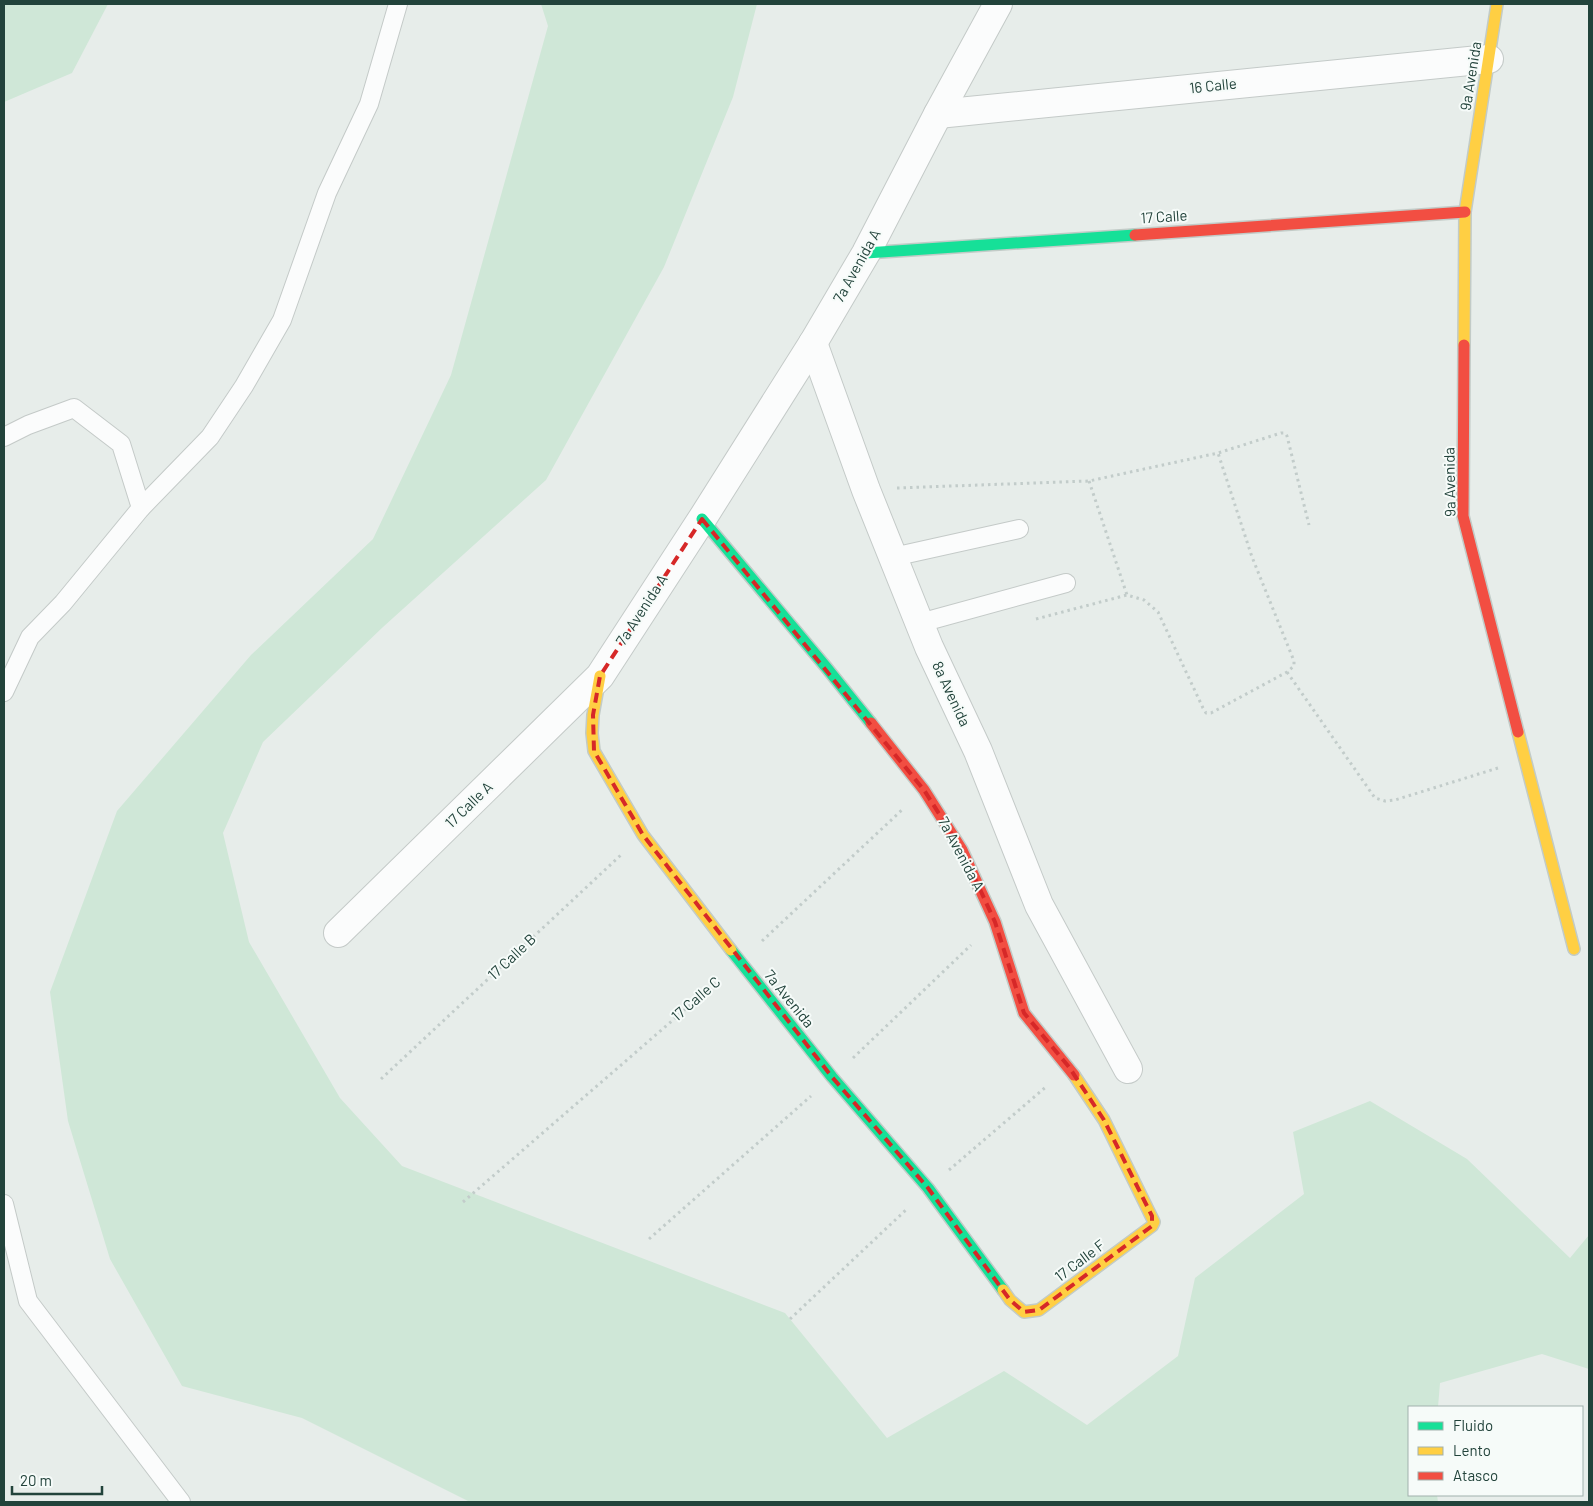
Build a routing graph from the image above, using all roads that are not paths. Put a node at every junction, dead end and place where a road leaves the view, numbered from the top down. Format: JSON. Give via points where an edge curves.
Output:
{"nodes":[{"id":1,"x":398,"y":4,"type":"edge"},
{"id":2,"x":998,"y":4,"type":"edge"},
{"id":3,"x":1497,"y":4,"type":"edge"},
{"id":4,"x":1489,"y":59,"type":"junction"},
{"id":5,"x":938,"y":114,"type":"junction"},
{"id":6,"x":1465,"y":212,"type":"junction"},
{"id":7,"x":866,"y":252,"type":"junction"},
{"id":8,"x":813,"y":343,"type":"junction"},
{"id":9,"x":4,"y":437,"type":"edge"},
{"id":10,"x":141,"y":508,"type":"junction"},
{"id":11,"x":702,"y":519,"type":"junction"},
{"id":12,"x":1019,"y":529,"type":"dead end"},
{"id":13,"x":893,"y":557,"type":"junction"},
{"id":14,"x":1066,"y":583,"type":"dead end"},
{"id":15,"x":920,"y":622,"type":"junction"},
{"id":16,"x":600,"y":676,"type":"junction"},
{"id":17,"x":4,"y":692,"type":"edge"},
{"id":18,"x":338,"y":933,"type":"dead end"},
{"id":19,"x":1574,"y":949,"type":"dead end"},
{"id":20,"x":1128,"y":1068,"type":"dead end"},
{"id":21,"x":4,"y":1204,"type":"edge"},
{"id":22,"x":1152,"y":1226,"type":"joint"},
{"id":23,"x":1024,"y":1312,"type":"joint"},
{"id":24,"x":181,"y":1502,"type":"edge"}],
"edges":[{"from":1,"to":10,"type":"lane","via":[[369,104],[327,193],[282,320],[210,437]]},
{"from":2,"to":5,"type":"street","name":"7a Avenida A"},
{"from":3,"to":4,"type":"street","name":"9a Avenida"},
{"from":4,"to":5,"type":"street","name":"16 Calle"},
{"from":4,"to":6,"type":"street","name":"9a Avenida"},
{"from":5,"to":7,"type":"street","name":"7a Avenida A"},
{"from":6,"to":7,"type":"street","name":"17 Calle"},
{"from":6,"to":19,"type":"street","name":"9a Avenida","via":[[1463,516]]},
{"from":7,"to":8,"type":"street","name":"7a Avenida A"},
{"from":8,"to":11,"type":"street","name":"7a Avenida A"},
{"from":8,"to":13,"type":"street","name":"8a Avenida"},
{"from":9,"to":10,"type":"lane","via":[[74,408],[121,444]]},
{"from":10,"to":17,"type":"lane","via":[[63,603],[30,637]]},
{"from":11,"to":16,"type":"street","name":"7a Avenida A"},
{"from":11,"to":22,"type":"street","name":"7a Avenida A","via":[[924,790],[962,850],[996,922],[1024,1013],[1069,1067],[1104,1120],[1152,1216]]},
{"from":12,"to":13,"type":"lane"},
{"from":13,"to":15,"type":"street","name":"8a Avenida"},
{"from":14,"to":15,"type":"lane"},
{"from":15,"to":20,"type":"street","name":"8a Avenida","via":[[978,751],[1039,904]]},
{"from":16,"to":18,"type":"street","name":"17 Calle A"},
{"from":16,"to":23,"type":"street","name":"7a Avenida","via":[[593,715],[594,751],[643,835],[740,962],[832,1077],[928,1188],[1010,1300]]},
{"from":21,"to":24,"type":"lane","via":[[28,1301]]},
{"from":22,"to":23,"type":"street","name":"17 Calle F","via":[[1039,1310]]}]}
